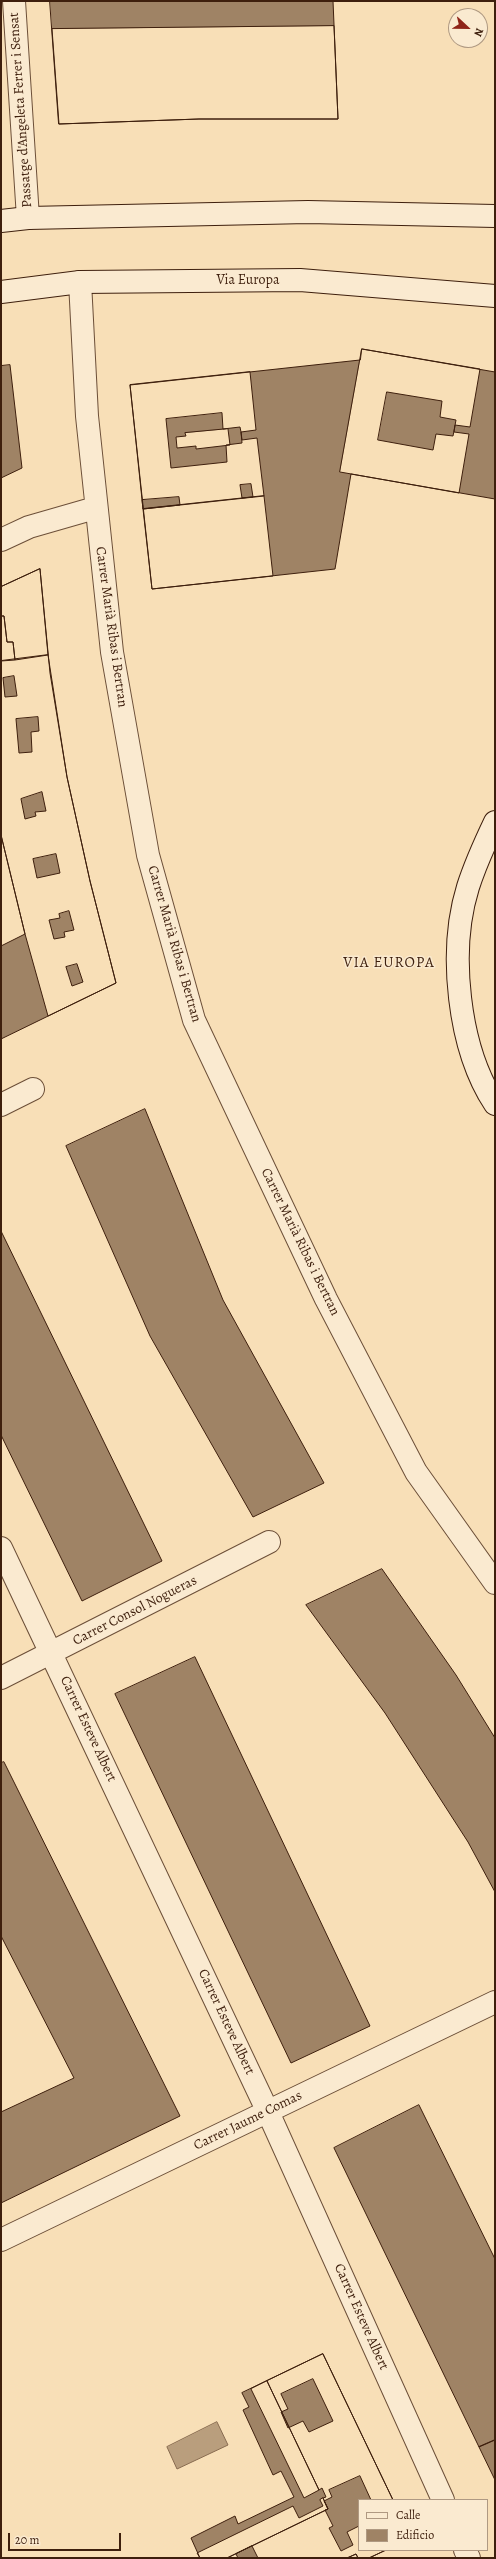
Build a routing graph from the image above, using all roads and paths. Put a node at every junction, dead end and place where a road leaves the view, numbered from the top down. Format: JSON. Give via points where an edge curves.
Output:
{"nodes":[{"id":1,"x":14,"y":1,"type":"edge"},
{"id":2,"x":495,"y":216,"type":"edge"},
{"id":3,"x":28,"y":218,"type":"junction"},
{"id":4,"x":1,"y":221,"type":"edge"},
{"id":5,"x":80,"y":282,"type":"junction"},
{"id":6,"x":1,"y":292,"type":"edge"},
{"id":7,"x":495,"y":296,"type":"edge"},
{"id":8,"x":95,"y":508,"type":"junction"},
{"id":9,"x":1,"y":540,"type":"edge"},
{"id":10,"x":495,"y":822,"type":"edge"},
{"id":11,"x":33,"y":1090,"type":"dead end"},
{"id":12,"x":495,"y":1104,"type":"edge"},
{"id":13,"x":1,"y":1105,"type":"edge"},
{"id":14,"x":269,"y":1542,"type":"dead end"},
{"id":15,"x":1,"y":1548,"type":"edge"},
{"id":16,"x":495,"y":1583,"type":"edge"},
{"id":17,"x":53,"y":1654,"type":"junction"},
{"id":18,"x":1,"y":1678,"type":"edge"},
{"id":19,"x":495,"y":2002,"type":"edge"},
{"id":20,"x":268,"y":2112,"type":"junction"},
{"id":21,"x":1,"y":2240,"type":"edge"},
{"id":22,"x":443,"y":2499,"type":"edge"}],
"edges":[{"from":1,"to":3,"type":"street","name":"Passatge d'Angeleta Ferrer i Sensat"},
{"from":2,"to":3,"type":"street","via":[[308,212]]},
{"from":3,"to":4,"type":"street"},
{"from":5,"to":6,"type":"street","name":"Via Europa"},
{"from":5,"to":7,"type":"street","name":"Via Europa","via":[[300,280]]},
{"from":5,"to":8,"type":"street","name":"Carrer Marià Ribas i Bertran","via":[[86,416]]},
{"from":8,"to":9,"type":"street","via":[[29,527]]},
{"from":8,"to":16,"type":"street","name":"Carrer Marià Ribas i Bertran","via":[[112,652],[148,855],[194,1020],[326,1299],[416,1472]]},
{"from":10,"to":12,"type":"street","via":[[468,888],[460,927],[459,968],[461,1006],[472,1054]]},
{"from":11,"to":13,"type":"street"},
{"from":14,"to":17,"type":"street","name":"Carrer Consol Nogueras"},
{"from":15,"to":17,"type":"street","name":"Carrer Esteve Albert"},
{"from":17,"to":18,"type":"street","name":"Carrer Consol Nogueras"},
{"from":17,"to":20,"type":"street","name":"Carrer Esteve Albert"},
{"from":19,"to":20,"type":"street","name":"Carrer Jaume Comas"},
{"from":20,"to":21,"type":"street","name":"Carrer Jaume Comas"},
{"from":20,"to":22,"type":"street","name":"Carrer Esteve Albert"}]}
